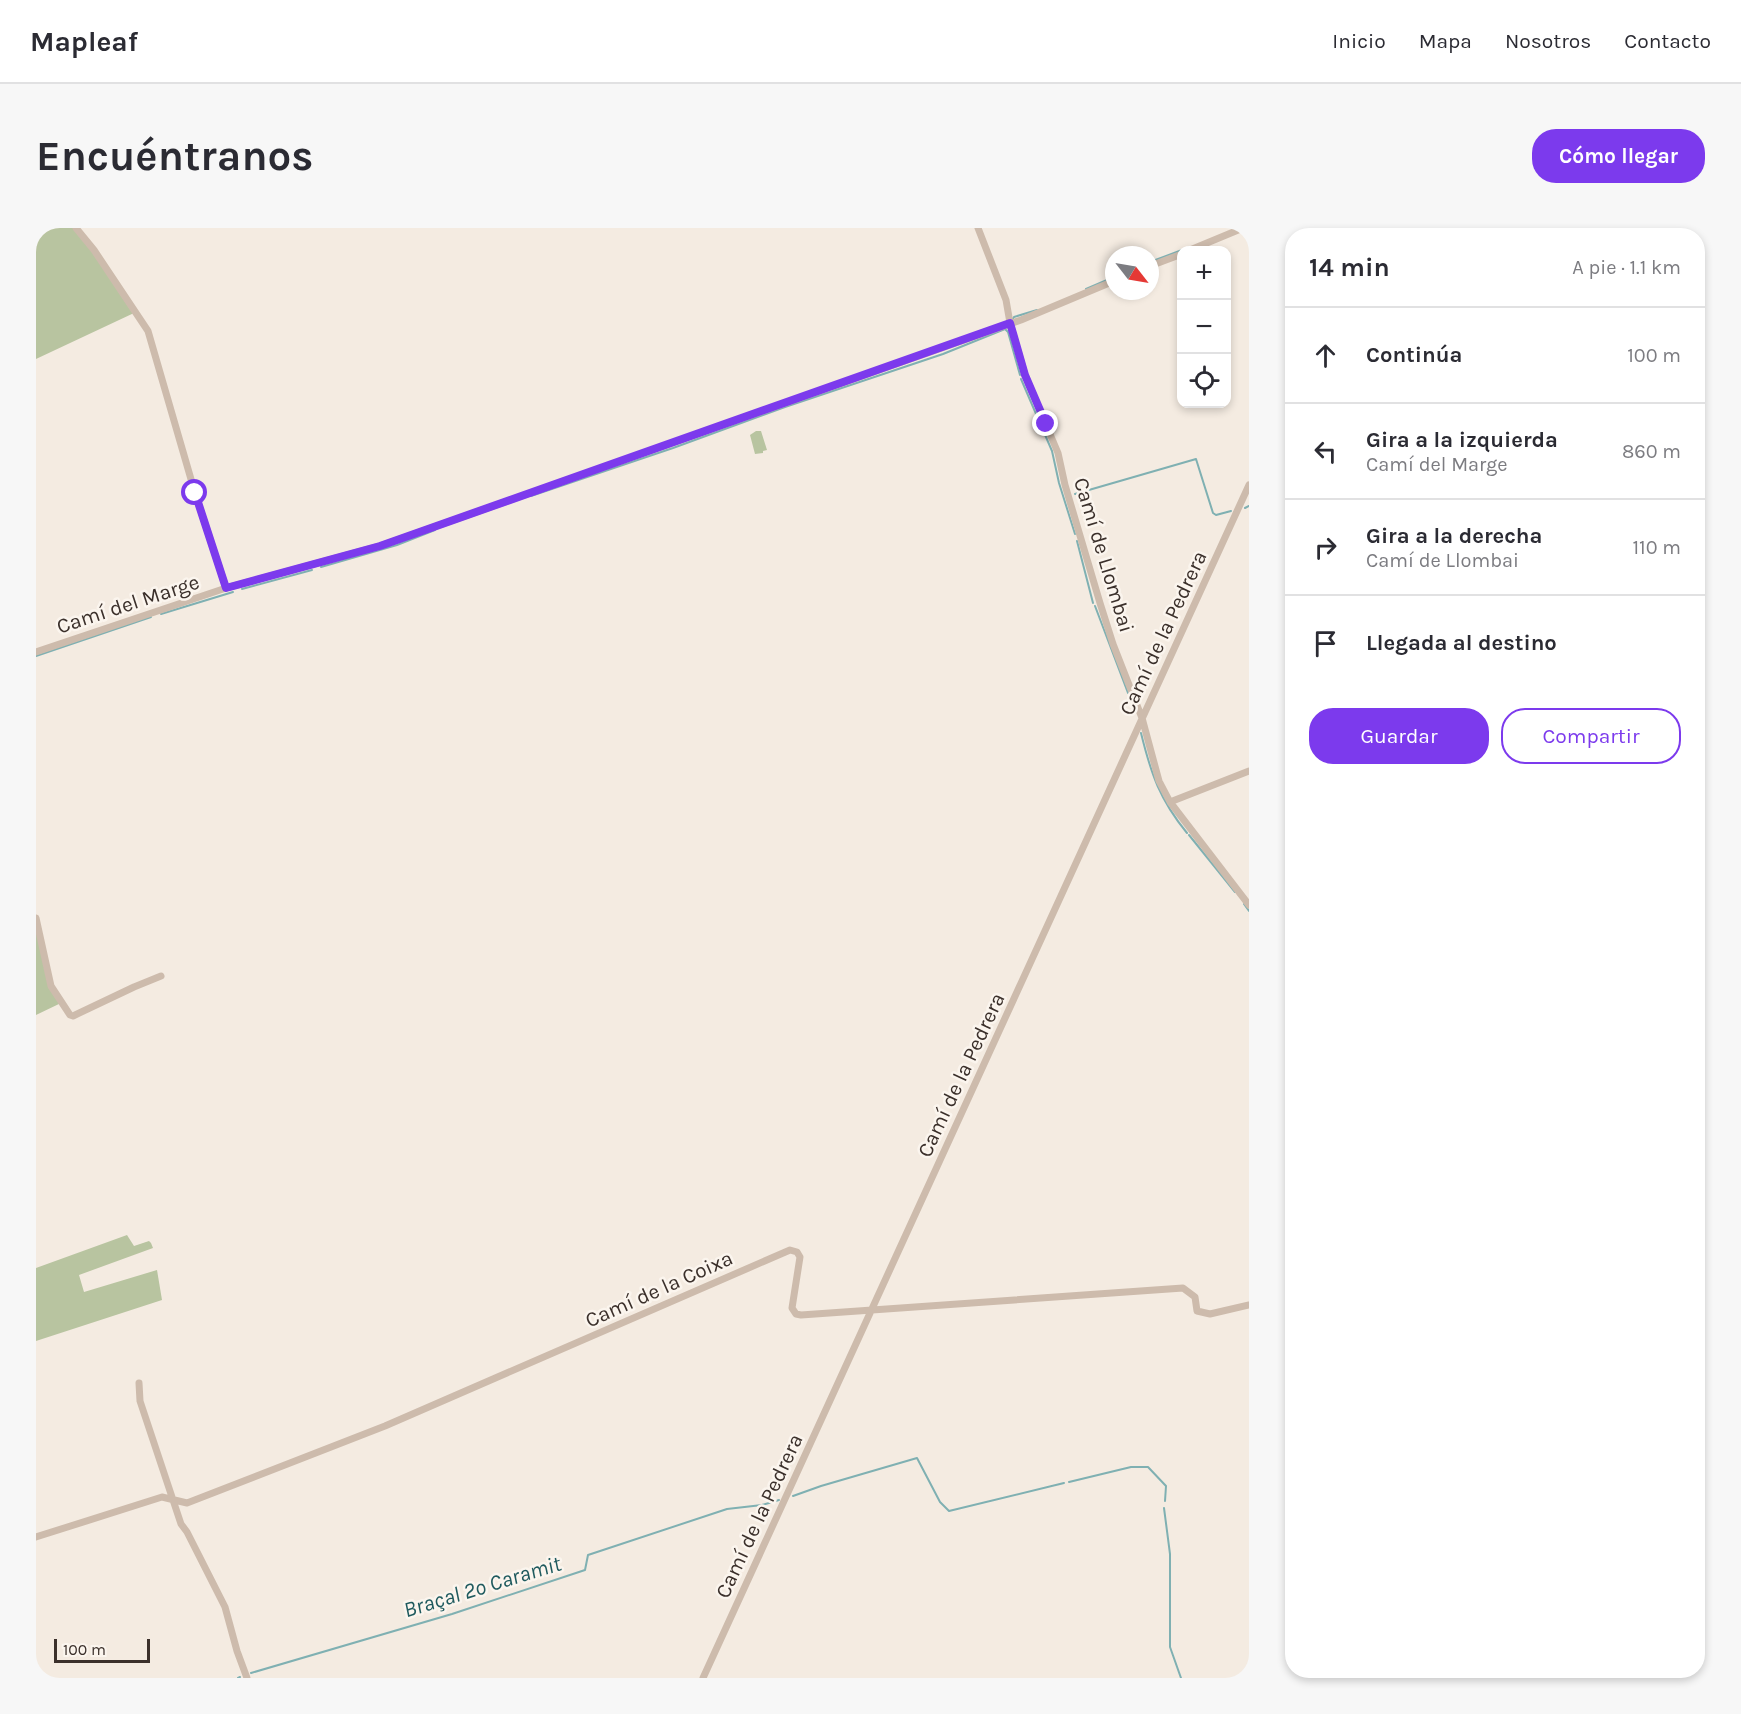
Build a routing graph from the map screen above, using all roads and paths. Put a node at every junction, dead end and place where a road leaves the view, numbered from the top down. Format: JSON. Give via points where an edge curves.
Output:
{"nodes":[{"id":1,"x":76,"y":228,"type":"edge"},
{"id":2,"x":978,"y":228,"type":"edge"},
{"id":3,"x":1242,"y":228,"type":"edge"},
{"id":4,"x":1199,"y":246,"type":"edge"},
{"id":5,"x":1177,"y":256,"type":"edge"},
{"id":6,"x":1159,"y":263,"type":"edge"},
{"id":7,"x":1105,"y":285,"type":"edge"},
{"id":8,"x":1010,"y":323,"type":"junction"},
{"id":9,"x":1249,"y":485,"type":"edge"},
{"id":10,"x":226,"y":588,"type":"junction"},
{"id":11,"x":36,"y":652,"type":"edge"},
{"id":12,"x":1142,"y":718,"type":"junction"},
{"id":13,"x":1249,"y":771,"type":"edge"},
{"id":14,"x":1170,"y":802,"type":"junction"},
{"id":15,"x":1249,"y":905,"type":"edge"},
{"id":16,"x":36,"y":918,"type":"edge"},
{"id":17,"x":161,"y":976,"type":"dead end"},
{"id":18,"x":1249,"y":1305,"type":"edge"},
{"id":19,"x":871,"y":1310,"type":"junction"},
{"id":20,"x":139,"y":1383,"type":"dead end"},
{"id":21,"x":174,"y":1501,"type":"junction"},
{"id":22,"x":36,"y":1538,"type":"edge"},
{"id":23,"x":247,"y":1677,"type":"edge"},
{"id":24,"x":703,"y":1678,"type":"edge"}],
"edges":[{"from":1,"to":10,"type":"street","via":[[148,331]]},
{"from":2,"to":8,"type":"street","name":"Camí de Llombai","via":[[1006,300]]},
{"from":3,"to":4,"type":"street"},
{"from":5,"to":6,"type":"street"},
{"from":7,"to":8,"type":"street","name":"Camí del Marge"},
{"from":8,"to":10,"type":"street","name":"Camí del Marge","via":[[380,546]]},
{"from":8,"to":12,"type":"street","name":"Camí de Llombai","via":[[1025,375],[1058,453],[1113,644]]},
{"from":9,"to":12,"type":"street","name":"Camí de la Pedrera"},
{"from":10,"to":11,"type":"street","name":"Camí del Marge"},
{"from":12,"to":14,"type":"street","name":"Camí de Llombai","via":[[1159,781]]},
{"from":12,"to":19,"type":"street","name":"Camí de la Pedrera"},
{"from":13,"to":14,"type":"street"},
{"from":14,"to":15,"type":"street","name":"Camí de Llombai"},
{"from":16,"to":17,"type":"street","via":[[51,986],[70,1015]]},
{"from":18,"to":19,"type":"street","name":"Camí de la Coixa","via":[[1210,1314],[1197,1311],[1195,1298],[1183,1288]]},
{"from":19,"to":21,"type":"street","name":"Camí de la Coixa","via":[[796,1314],[792,1308],[800,1257],[797,1251],[790,1250],[385,1426],[188,1503]]},
{"from":19,"to":24,"type":"street","name":"Camí de la Pedrera"},
{"from":20,"to":21,"type":"street","via":[[140,1401]]},
{"from":21,"to":22,"type":"street","name":"Camí de la Coixa","via":[[162,1497]]},
{"from":21,"to":23,"type":"street","via":[[181,1524],[225,1607]]}]}
